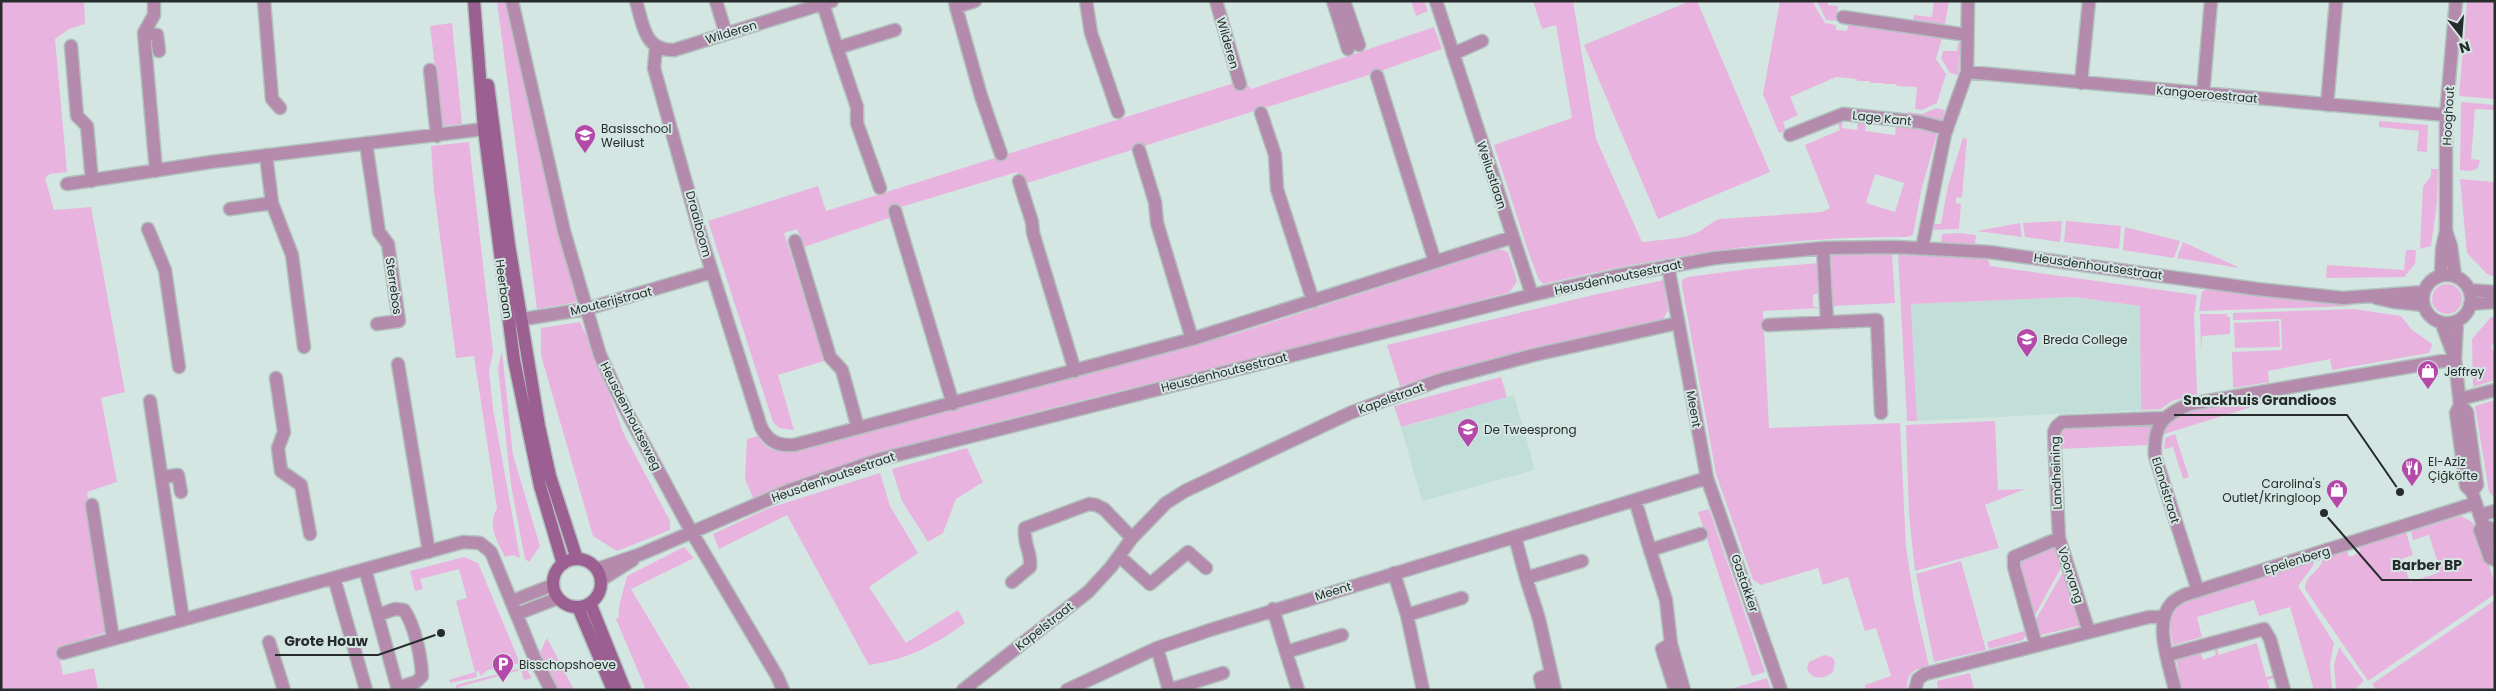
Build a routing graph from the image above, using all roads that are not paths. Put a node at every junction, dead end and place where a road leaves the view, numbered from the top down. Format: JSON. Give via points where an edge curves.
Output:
{"nodes":[{"id":1,"x":154,"y":1,"type":"edge"},
{"id":2,"x":264,"y":1,"type":"edge"},
{"id":3,"x":512,"y":1,"type":"edge"},
{"id":4,"x":636,"y":1,"type":"edge"},
{"id":5,"x":716,"y":1,"type":"edge"},
{"id":6,"x":975,"y":1,"type":"edge"},
{"id":7,"x":1086,"y":1,"type":"edge"},
{"id":8,"x":1216,"y":1,"type":"edge"},
{"id":9,"x":1333,"y":1,"type":"edge"},
{"id":10,"x":1344,"y":1,"type":"edge"},
{"id":11,"x":1436,"y":1,"type":"edge"},
{"id":12,"x":1968,"y":1,"type":"edge"},
{"id":13,"x":2089,"y":1,"type":"edge"},
{"id":14,"x":2210,"y":1,"type":"edge"},
{"id":15,"x":2336,"y":1,"type":"edge"},
{"id":16,"x":2456,"y":1,"type":"edge"},
{"id":17,"x":828,"y":3,"type":"edge"},
{"id":18,"x":956,"y":4,"type":"edge"},
{"id":19,"x":474,"y":5,"type":"edge"},
{"id":20,"x":805,"y":5,"type":"edge"},
{"id":21,"x":1843,"y":17,"type":"dead end"},
{"id":22,"x":894,"y":30,"type":"dead end"},
{"id":23,"x":144,"y":33,"type":"junction"},
{"id":24,"x":726,"y":34,"type":"junction"},
{"id":25,"x":1967,"y":35,"type":"junction"},
{"id":26,"x":1482,"y":41,"type":"dead end"},
{"id":27,"x":71,"y":46,"type":"dead end"},
{"id":28,"x":656,"y":47,"type":"junction"},
{"id":29,"x":836,"y":48,"type":"junction"},
{"id":30,"x":159,"y":51,"type":"dead end"},
{"id":31,"x":1453,"y":54,"type":"junction"},
{"id":32,"x":430,"y":70,"type":"dead end"},
{"id":33,"x":1967,"y":72,"type":"junction"},
{"id":34,"x":1377,"y":76,"type":"dead end"},
{"id":35,"x":2081,"y":83,"type":"junction"},
{"id":36,"x":1240,"y":84,"type":"dead end"},
{"id":37,"x":2203,"y":94,"type":"junction"},
{"id":38,"x":2327,"y":105,"type":"junction"},
{"id":39,"x":280,"y":108,"type":"dead end"},
{"id":40,"x":1118,"y":112,"type":"dead end"},
{"id":41,"x":1262,"y":113,"type":"dead end"},
{"id":42,"x":2446,"y":115,"type":"junction"},
{"id":43,"x":489,"y":128,"type":"junction"},
{"id":44,"x":1947,"y":129,"type":"junction"},
{"id":45,"x":1790,"y":135,"type":"dead end"},
{"id":46,"x":437,"y":136,"type":"junction"},
{"id":47,"x":366,"y":143,"type":"junction"},
{"id":48,"x":1139,"y":150,"type":"dead end"},
{"id":49,"x":1001,"y":154,"type":"dead end"},
{"id":50,"x":266,"y":155,"type":"junction"},
{"id":51,"x":156,"y":171,"type":"junction"},
{"id":52,"x":92,"y":181,"type":"junction"},
{"id":53,"x":1019,"y":182,"type":"dead end"},
{"id":54,"x":67,"y":184,"type":"dead end"},
{"id":55,"x":880,"y":188,"type":"dead end"},
{"id":56,"x":272,"y":203,"type":"junction"},
{"id":57,"x":230,"y":209,"type":"dead end"},
{"id":58,"x":895,"y":211,"type":"dead end"},
{"id":59,"x":148,"y":229,"type":"dead end"},
{"id":60,"x":2446,"y":231,"type":"junction"},
{"id":61,"x":1513,"y":238,"type":"junction"},
{"id":62,"x":794,"y":241,"type":"dead end"},
{"id":63,"x":1823,"y":248,"type":"junction"},
{"id":64,"x":1922,"y":248,"type":"junction"},
{"id":65,"x":1435,"y":262,"type":"junction"},
{"id":66,"x":1668,"y":266,"type":"junction"},
{"id":67,"x":712,"y":272,"type":"junction"},
{"id":68,"x":2441,"y":275,"type":"junction"},
{"id":69,"x":2455,"y":276,"type":"junction"},
{"id":70,"x":2469,"y":290,"type":"junction"},
{"id":71,"x":2424,"y":292,"type":"junction"},
{"id":72,"x":2495,"y":292,"type":"edge"},
{"id":73,"x":1532,"y":295,"type":"junction"},
{"id":74,"x":2372,"y":296,"type":"junction"},
{"id":75,"x":1313,"y":301,"type":"junction"},
{"id":76,"x":2495,"y":302,"type":"edge"},
{"id":77,"x":2470,"y":304,"type":"junction"},
{"id":78,"x":2424,"y":305,"type":"junction"},
{"id":79,"x":586,"y":309,"type":"junction"},
{"id":80,"x":515,"y":321,"type":"junction"},
{"id":81,"x":2457,"y":321,"type":"junction"},
{"id":82,"x":1827,"y":322,"type":"junction"},
{"id":83,"x":2441,"y":322,"type":"junction"},
{"id":84,"x":1678,"y":323,"type":"junction"},
{"id":85,"x":377,"y":324,"type":"dead end"},
{"id":86,"x":1768,"y":325,"type":"dead end"},
{"id":87,"x":1192,"y":339,"type":"junction"},
{"id":88,"x":304,"y":347,"type":"dead end"},
{"id":89,"x":2455,"y":359,"type":"junction"},
{"id":90,"x":398,"y":364,"type":"dead end"},
{"id":91,"x":180,"y":367,"type":"dead end"},
{"id":92,"x":1075,"y":371,"type":"junction"},
{"id":93,"x":276,"y":378,"type":"dead end"},
{"id":94,"x":2495,"y":390,"type":"edge"},
{"id":95,"x":150,"y":401,"type":"dead end"},
{"id":96,"x":2460,"y":402,"type":"junction"},
{"id":97,"x":953,"y":404,"type":"junction"},
{"id":98,"x":1881,"y":413,"type":"dead end"},
{"id":99,"x":2164,"y":418,"type":"junction"},
{"id":100,"x":858,"y":428,"type":"junction"},
{"id":101,"x":162,"y":477,"type":"junction"},
{"id":102,"x":1708,"y":478,"type":"junction"},
{"id":103,"x":181,"y":492,"type":"dead end"},
{"id":104,"x":1635,"y":500,"type":"junction"},
{"id":105,"x":92,"y":505,"type":"dead end"},
{"id":106,"x":2478,"y":509,"type":"junction"},
{"id":107,"x":2495,"y":511,"type":"edge"},
{"id":108,"x":691,"y":531,"type":"junction"},
{"id":109,"x":310,"y":534,"type":"dead end"},
{"id":110,"x":1701,"y":534,"type":"dead end"},
{"id":111,"x":1514,"y":536,"type":"junction"},
{"id":112,"x":1132,"y":538,"type":"junction"},
{"id":113,"x":2059,"y":538,"type":"junction"},
{"id":114,"x":2495,"y":542,"type":"edge"},
{"id":115,"x":1650,"y":550,"type":"junction"},
{"id":116,"x":429,"y":552,"type":"junction"},
{"id":117,"x":1119,"y":556,"type":"junction"},
{"id":118,"x":577,"y":559,"type":"junction"},
{"id":119,"x":2495,"y":560,"type":"edge"},
{"id":120,"x":1582,"y":561,"type":"dead end"},
{"id":121,"x":563,"y":564,"type":"junction"},
{"id":122,"x":1206,"y":568,"type":"dead end"},
{"id":123,"x":365,"y":569,"type":"junction"},
{"id":124,"x":1394,"y":573,"type":"junction"},
{"id":125,"x":599,"y":574,"type":"junction"},
{"id":126,"x":334,"y":578,"type":"junction"},
{"id":127,"x":1526,"y":578,"type":"junction"},
{"id":128,"x":1012,"y":582,"type":"dead end"},
{"id":129,"x":553,"y":585,"type":"junction"},
{"id":130,"x":2198,"y":590,"type":"junction"},
{"id":131,"x":558,"y":598,"type":"junction"},
{"id":132,"x":1462,"y":598,"type":"dead end"},
{"id":133,"x":584,"y":605,"type":"junction"},
{"id":134,"x":514,"y":607,"type":"junction"},
{"id":135,"x":1273,"y":609,"type":"junction"},
{"id":136,"x":378,"y":615,"type":"junction"},
{"id":137,"x":1407,"y":615,"type":"junction"},
{"id":138,"x":2163,"y":618,"type":"junction"},
{"id":139,"x":183,"y":620,"type":"junction"},
{"id":140,"x":2089,"y":632,"type":"junction"},
{"id":141,"x":1342,"y":635,"type":"dead end"},
{"id":142,"x":113,"y":639,"type":"junction"},
{"id":143,"x":269,"y":642,"type":"dead end"},
{"id":144,"x":1671,"y":644,"type":"junction"},
{"id":145,"x":2036,"y":646,"type":"junction"},
{"id":146,"x":1157,"y":648,"type":"junction"},
{"id":147,"x":1286,"y":652,"type":"junction"},
{"id":148,"x":63,"y":653,"type":"dead end"},
{"id":149,"x":2168,"y":655,"type":"junction"},
{"id":150,"x":1223,"y":673,"type":"dead end"},
{"id":151,"x":1550,"y":674,"type":"junction"},
{"id":152,"x":398,"y":689,"type":"edge"},
{"id":153,"x":284,"y":690,"type":"edge"},
{"id":154,"x":366,"y":690,"type":"edge"},
{"id":155,"x":551,"y":690,"type":"edge"},
{"id":156,"x":613,"y":690,"type":"edge"},
{"id":157,"x":625,"y":690,"type":"edge"},
{"id":158,"x":783,"y":690,"type":"edge"},
{"id":159,"x":963,"y":690,"type":"edge"},
{"id":160,"x":1067,"y":690,"type":"edge"},
{"id":161,"x":1169,"y":690,"type":"edge"},
{"id":162,"x":1298,"y":690,"type":"edge"},
{"id":163,"x":1423,"y":690,"type":"edge"},
{"id":164,"x":1543,"y":690,"type":"edge"},
{"id":165,"x":1555,"y":690,"type":"edge"},
{"id":166,"x":1674,"y":690,"type":"edge"},
{"id":167,"x":1684,"y":690,"type":"edge"},
{"id":168,"x":1781,"y":690,"type":"edge"},
{"id":169,"x":1915,"y":690,"type":"edge"},
{"id":170,"x":2176,"y":690,"type":"edge"},
{"id":171,"x":2284,"y":690,"type":"edge"}],
"edges":[{"from":1,"to":23,"type":"street","via":[[154,15]]},
{"from":2,"to":39,"type":"street","via":[[272,99]]},
{"from":3,"to":79,"type":"street","name":"Heusdenhoutseweg","via":[[564,231]]},
{"from":4,"to":28,"type":"street","via":[[646,34]]},
{"from":5,"to":24,"type":"street"},
{"from":6,"to":18,"type":"street"},
{"from":7,"to":40,"type":"street","via":[[1092,33]]},
{"from":8,"to":36,"type":"street","name":"Wilderen"},
{"from":9,"to":10,"type":"street","via":[[1353,47]]},
{"from":11,"to":31,"type":"street","name":"Weilustlaan"},
{"from":12,"to":25,"type":"street"},
{"from":13,"to":35,"type":"street"},
{"from":14,"to":37,"type":"street"},
{"from":15,"to":38,"type":"street"},
{"from":16,"to":42,"type":"street","name":"Hooghout"},
{"from":17,"to":20,"type":"street","name":"Wilderen"},
{"from":17,"to":29,"type":"street","name":"Wilderen"},
{"from":18,"to":49,"type":"street"},
{"from":19,"to":43,"type":"street","name":"Heerbaan"},
{"from":20,"to":24,"type":"street","name":"Wilderen"},
{"from":21,"to":25,"type":"street"},
{"from":22,"to":29,"type":"street"},
{"from":23,"to":30,"type":"street","via":[[157,35]]},
{"from":23,"to":51,"type":"street"},
{"from":24,"to":28,"type":"street","name":"Wilderen","via":[[674,50]]},
{"from":25,"to":33,"type":"street"},
{"from":26,"to":31,"type":"street"},
{"from":27,"to":52,"type":"street","via":[[77,116],[87,126]]},
{"from":28,"to":67,"type":"street","name":"Draaiboom","via":[[654,68]]},
{"from":29,"to":55,"type":"street","name":"Wilderen"},
{"from":31,"to":61,"type":"street","name":"Weilustlaan"},
{"from":32,"to":46,"type":"street"},
{"from":33,"to":35,"type":"street","name":"Kangoeroestraat"},
{"from":33,"to":44,"type":"street"},
{"from":34,"to":65,"type":"street"},
{"from":35,"to":37,"type":"street","name":"Kangoeroestraat"},
{"from":37,"to":38,"type":"street","name":"Kangoeroestraat"},
{"from":38,"to":42,"type":"street","name":"Kangoeroestraat"},
{"from":41,"to":75,"type":"street","via":[[1275,155],[1277,189]]},
{"from":42,"to":60,"type":"street","name":"Hooghout"},
{"from":43,"to":46,"type":"street"},
{"from":43,"to":80,"type":"street","name":"Heerbaan"},
{"from":44,"to":45,"type":"street","name":"Lage Kant","via":[[1920,122],[1843,114]]},
{"from":44,"to":64,"type":"street"},
{"from":46,"to":47,"type":"street"},
{"from":47,"to":50,"type":"street"},
{"from":47,"to":85,"type":"street","name":"Sterrebos","via":[[380,232],[388,244],[399,320]]},
{"from":48,"to":87,"type":"street","via":[[1155,202],[1156,223]]},
{"from":50,"to":51,"type":"street"},
{"from":50,"to":56,"type":"street"},
{"from":51,"to":52,"type":"street"},
{"from":52,"to":54,"type":"street"},
{"from":53,"to":92,"type":"street"},
{"from":56,"to":57,"type":"street"},
{"from":56,"to":88,"type":"street","via":[[292,256]]},
{"from":58,"to":97,"type":"street"},
{"from":59,"to":91,"type":"street","via":[[165,270]]},
{"from":60,"to":68,"type":"street","name":"Hooghout"},
{"from":60,"to":69,"type":"street","name":"Hooghout"},
{"from":61,"to":65,"type":"street"},
{"from":61,"to":73,"type":"street","name":"Weilustlaan"},
{"from":62,"to":100,"type":"street","via":[[830,357],[842,370]]},
{"from":63,"to":64,"type":"street","name":"Heusdenhoutsestraat"},
{"from":63,"to":66,"type":"street","name":"Heusdenhoutsestraat","via":[[1715,258]]},
{"from":63,"to":82,"type":"street"},
{"from":64,"to":74,"type":"street","name":"Heusdenhoutsestraat","via":[[2061,260],[2290,293],[2342,298]]},
{"from":65,"to":75,"type":"street"},
{"from":66,"to":73,"type":"street","name":"Heusdenhoutsestraat"},
{"from":66,"to":84,"type":"street","name":"Meent"},
{"from":67,"to":79,"type":"street","name":"Mouterijstraat"},
{"from":67,"to":100,"type":"street","name":"Draaiboom","via":[[760,427],[766,437],[774,443],[794,445]]},
{"from":68,"to":69,"type":"street"},
{"from":68,"to":71,"type":"street","via":[[2430,281]]},
{"from":69,"to":70,"type":"street"},
{"from":70,"to":72,"type":"street"},
{"from":70,"to":77,"type":"street"},
{"from":71,"to":74,"type":"street","name":"Heusdenhoutsestraat"},
{"from":71,"to":78,"type":"street"},
{"from":73,"to":108,"type":"street","name":"Heusdenhoutsestraat","via":[[881,459],[790,490]]},
{"from":74,"to":78,"type":"street","name":"Heusdenhoutsestraat"},
{"from":75,"to":87,"type":"street"},
{"from":76,"to":77,"type":"street"},
{"from":77,"to":81,"type":"street","via":[[2464,316]]},
{"from":78,"to":83,"type":"street","via":[[2430,316]]},
{"from":79,"to":80,"type":"street","name":"Mouterijstraat"},
{"from":79,"to":108,"type":"street","name":"Heusdenhoutseweg","via":[[600,355]]},
{"from":80,"to":118,"type":"street","name":"Heerbaan","via":[[550,476]]},
{"from":80,"to":121,"type":"street","name":"Heerbaan","via":[[533,456]]},
{"from":81,"to":83,"type":"street"},
{"from":81,"to":89,"type":"street"},
{"from":82,"to":86,"type":"street"},
{"from":82,"to":98,"type":"street","via":[[1877,320]]},
{"from":83,"to":89,"type":"street"},
{"from":84,"to":102,"type":"street","name":"Meent"},
{"from":84,"to":112,"type":"street","name":"Kapelstraat","via":[[1440,380],[1350,413],[1185,491],[1166,503]]},
{"from":87,"to":92,"type":"street"},
{"from":89,"to":96,"type":"street"},
{"from":89,"to":99,"type":"street","via":[[2200,402]]},
{"from":90,"to":116,"type":"street"},
{"from":92,"to":97,"type":"street"},
{"from":93,"to":109,"type":"street","via":[[284,432],[278,448],[281,471],[301,485]]},
{"from":94,"to":96,"type":"street"},
{"from":95,"to":101,"type":"street"},
{"from":96,"to":106,"type":"street","via":[[2456,413],[2466,486]]},
{"from":97,"to":100,"type":"street"},
{"from":99,"to":113,"type":"street","name":"Landheining","via":[[2062,422],[2057,426],[2054,432]]},
{"from":99,"to":130,"type":"street","name":"Elandstraat","via":[[2156,436],[2155,456]]},
{"from":101,"to":103,"type":"street","via":[[178,475]]},
{"from":101,"to":139,"type":"street"},
{"from":102,"to":104,"type":"street","name":"Meent"},
{"from":102,"to":168,"type":"street","name":"Gastakker"},
{"from":104,"to":111,"type":"street","name":"Meent"},
{"from":104,"to":115,"type":"street"},
{"from":105,"to":142,"type":"street"},
{"from":106,"to":107,"type":"street","name":"Epelenberg"},
{"from":106,"to":114,"type":"street"},
{"from":106,"to":119,"type":"street","via":[[2480,530],[2490,558]]},
{"from":106,"to":130,"type":"street","name":"Epelenberg"},
{"from":108,"to":125,"type":"street","name":"Heusdenhoutsestraat"},
{"from":108,"to":158,"type":"street","name":"Heusdenhoutseweg"},
{"from":110,"to":115,"type":"street"},
{"from":111,"to":124,"type":"street","name":"Meent"},
{"from":111,"to":127,"type":"street"},
{"from":112,"to":117,"type":"street","name":"Kapelstraat"},
{"from":112,"to":128,"type":"street","via":[[1104,509],[1089,504],[1025,528],[1023,540],[1030,555],[1030,567]]},
{"from":113,"to":140,"type":"street","name":"Voorvang"},
{"from":113,"to":145,"type":"street","name":"Voorvang","via":[[2014,557]]},
{"from":115,"to":144,"type":"street","via":[[1666,600]]},
{"from":116,"to":123,"type":"street"},
{"from":116,"to":134,"type":"street","via":[[463,542],[480,543],[491,552]]},
{"from":117,"to":122,"type":"street","via":[[1150,584],[1188,552]]},
{"from":117,"to":159,"type":"street","name":"Kapelstraat","via":[[1088,592]]},
{"from":118,"to":121,"type":"street"},
{"from":118,"to":125,"type":"street","via":[[586,561]]},
{"from":120,"to":127,"type":"street"},
{"from":121,"to":129,"type":"street","via":[[555,574]]},
{"from":123,"to":126,"type":"street"},
{"from":123,"to":136,"type":"street"},
{"from":124,"to":135,"type":"street","name":"Meent"},
{"from":124,"to":137,"type":"street"},
{"from":125,"to":133,"type":"street","via":[[600,592]]},
{"from":126,"to":139,"type":"street"},
{"from":126,"to":154,"type":"street"},
{"from":127,"to":151,"type":"street","via":[[1539,619]]},
{"from":129,"to":131,"type":"street"},
{"from":129,"to":134,"type":"street"},
{"from":130,"to":138,"type":"street","name":"Epelenberg","via":[[2170,604]]},
{"from":131,"to":133,"type":"street","via":[[567,605]]},
{"from":131,"to":134,"type":"street"},
{"from":132,"to":137,"type":"street"},
{"from":133,"to":156,"type":"street"},
{"from":133,"to":157,"type":"street"},
{"from":134,"to":155,"type":"street"},
{"from":135,"to":146,"type":"street","name":"Meent"},
{"from":135,"to":147,"type":"street"},
{"from":136,"to":152,"type":"street"},
{"from":136,"to":152,"type":"street","via":[[404,610],[422,665],[422,676]]},
{"from":137,"to":163,"type":"street"},
{"from":138,"to":140,"type":"street","via":[[2149,617]]},
{"from":138,"to":149,"type":"street"},
{"from":139,"to":142,"type":"street"},
{"from":140,"to":145,"type":"street"},
{"from":141,"to":147,"type":"street"},
{"from":142,"to":148,"type":"street"},
{"from":143,"to":153,"type":"street"},
{"from":144,"to":166,"type":"street","via":[[1662,649]]},
{"from":144,"to":167,"type":"street"},
{"from":145,"to":169,"type":"street","via":[[1925,674],[1918,679]]},
{"from":146,"to":160,"type":"street","name":"Meent"},
{"from":146,"to":161,"type":"street"},
{"from":147,"to":162,"type":"street"},
{"from":149,"to":170,"type":"street"},
{"from":149,"to":171,"type":"street","via":[[2258,628],[2264,629],[2270,639]]},
{"from":150,"to":161,"type":"street"},
{"from":151,"to":164,"type":"street","via":[[1540,678]]},
{"from":151,"to":165,"type":"street"}]}
